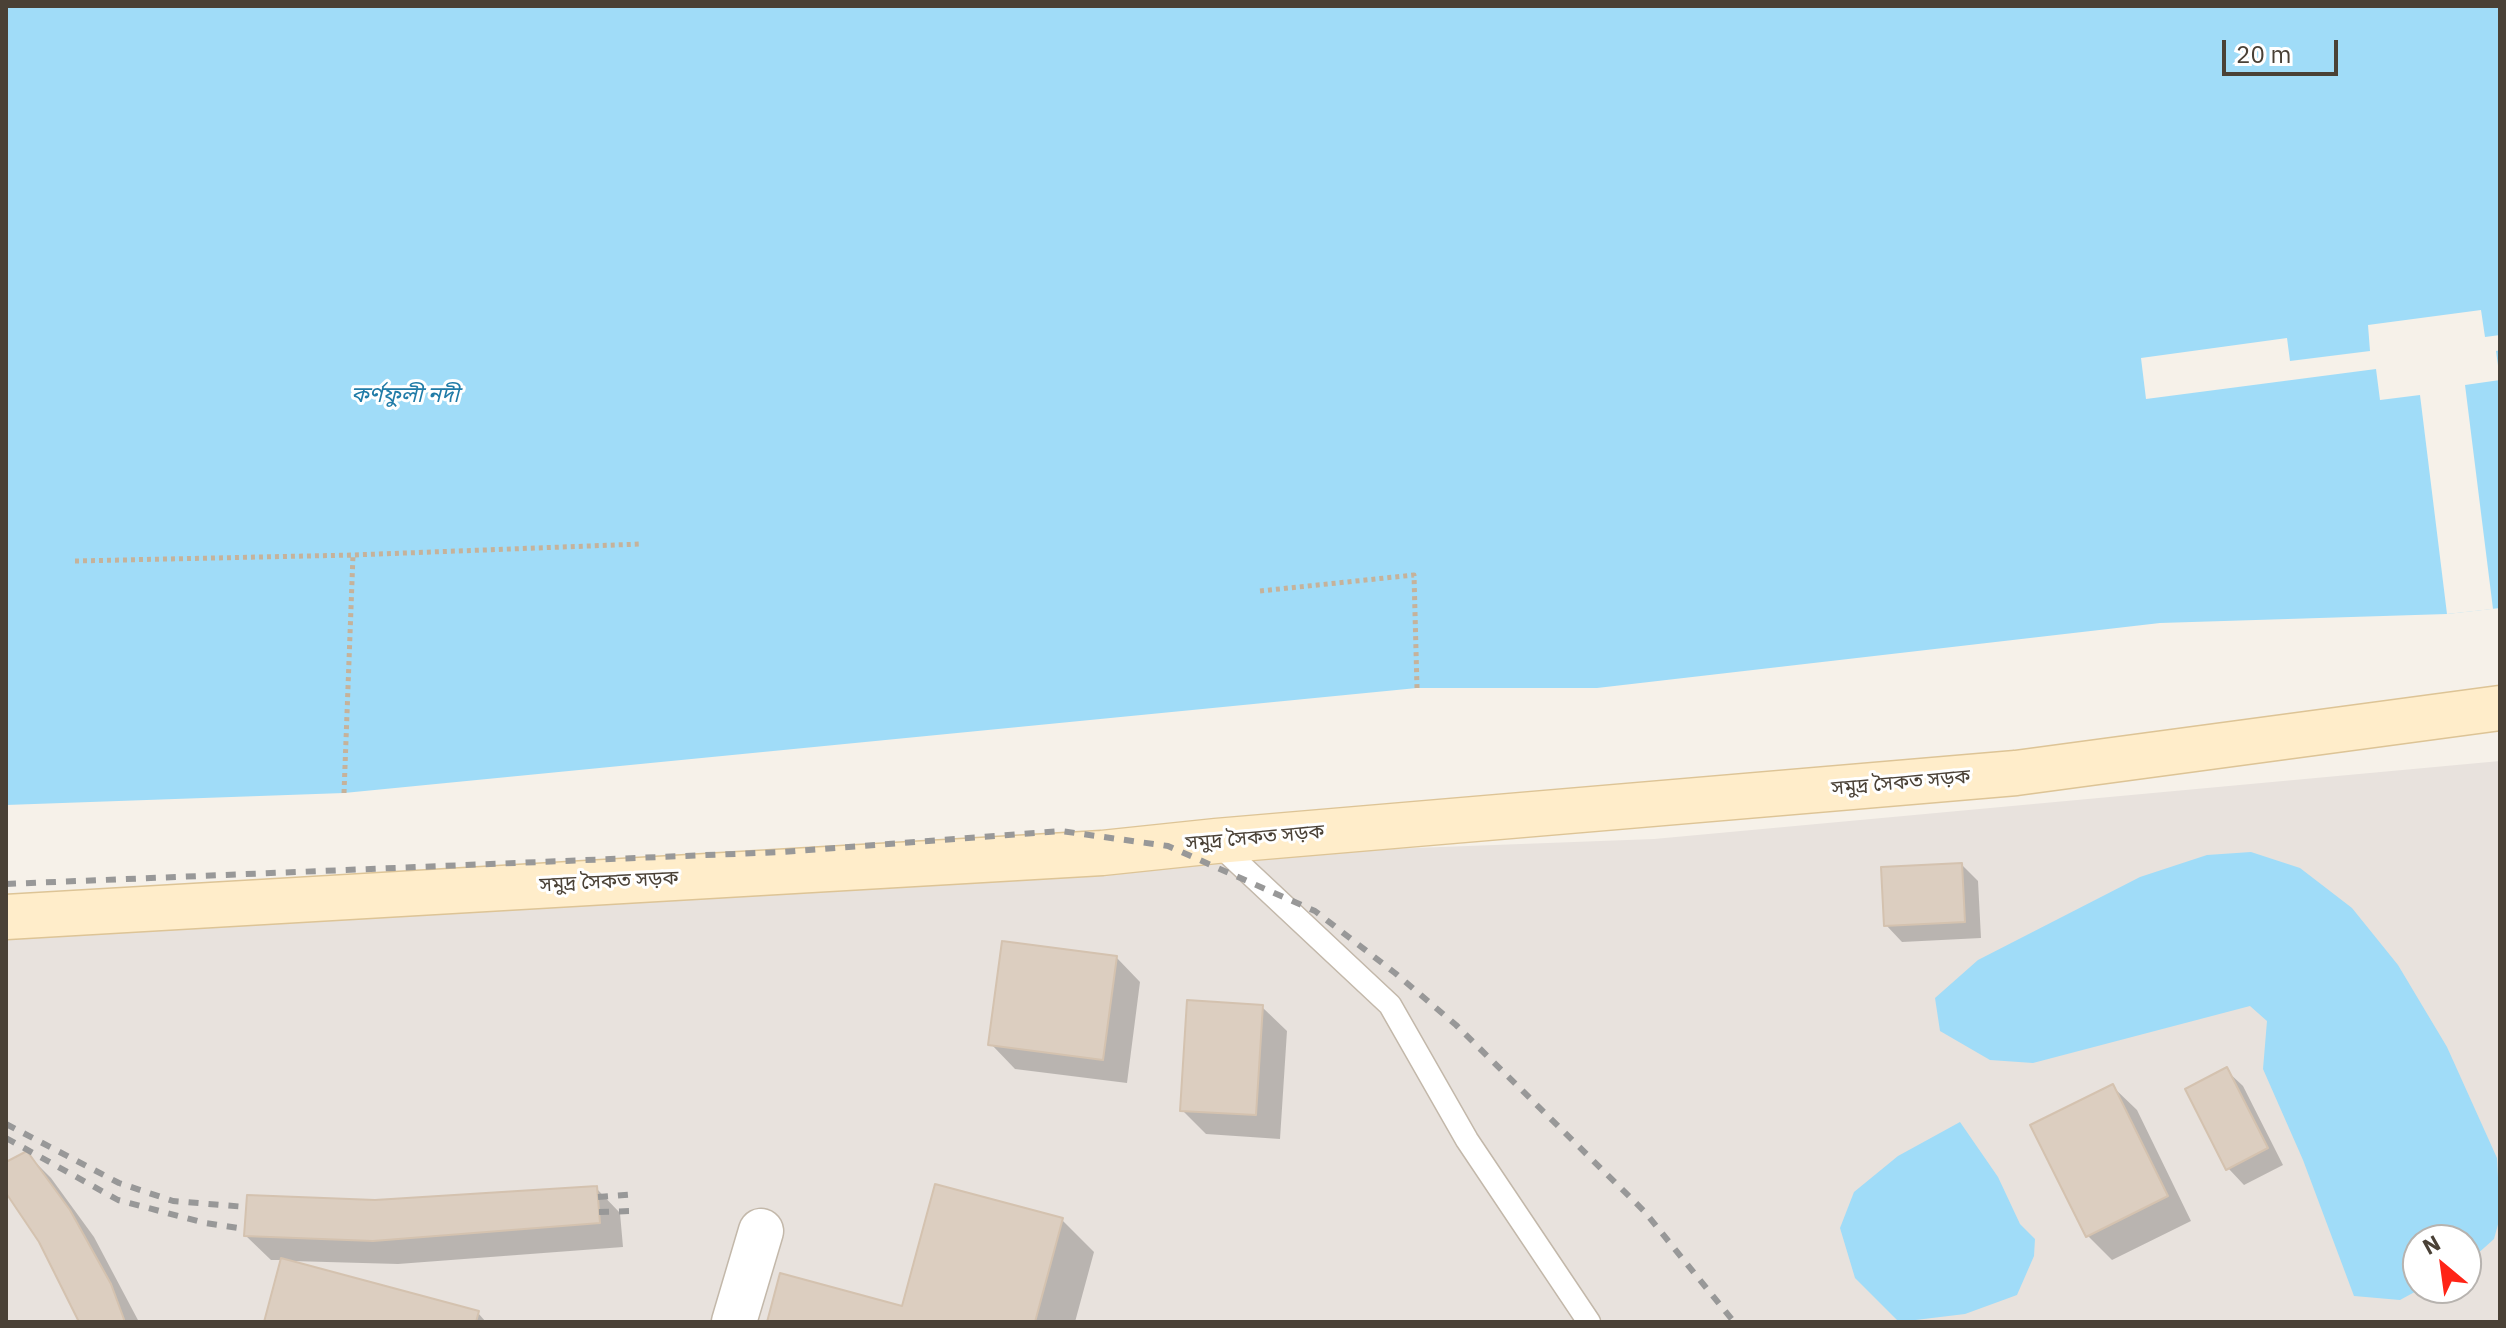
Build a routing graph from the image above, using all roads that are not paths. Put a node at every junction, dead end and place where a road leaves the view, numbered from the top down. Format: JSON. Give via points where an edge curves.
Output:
{"nodes":[{"id":1,"x":2500,"y":708,"type":"edge"},
{"id":2,"x":1216,"y":841,"type":"junction"},
{"id":3,"x":6,"y":917,"type":"edge"},
{"id":4,"x":761,"y":1231,"type":"dead end"},
{"id":5,"x":734,"y":1322,"type":"edge"},
{"id":6,"x":1589,"y":1322,"type":"edge"}],
"edges":[{"from":1,"to":2,"type":"main road","name":"সমুদ্র সৈকত সড়ক","via":[[2016,773]]},
{"from":2,"to":3,"type":"main road","name":"সমুদ্র সৈকত সড়ক","via":[[1102,853]]},
{"from":2,"to":6,"type":"lane","via":[[1390,1005],[1467,1140]]},
{"from":4,"to":5,"type":"street"}]}
